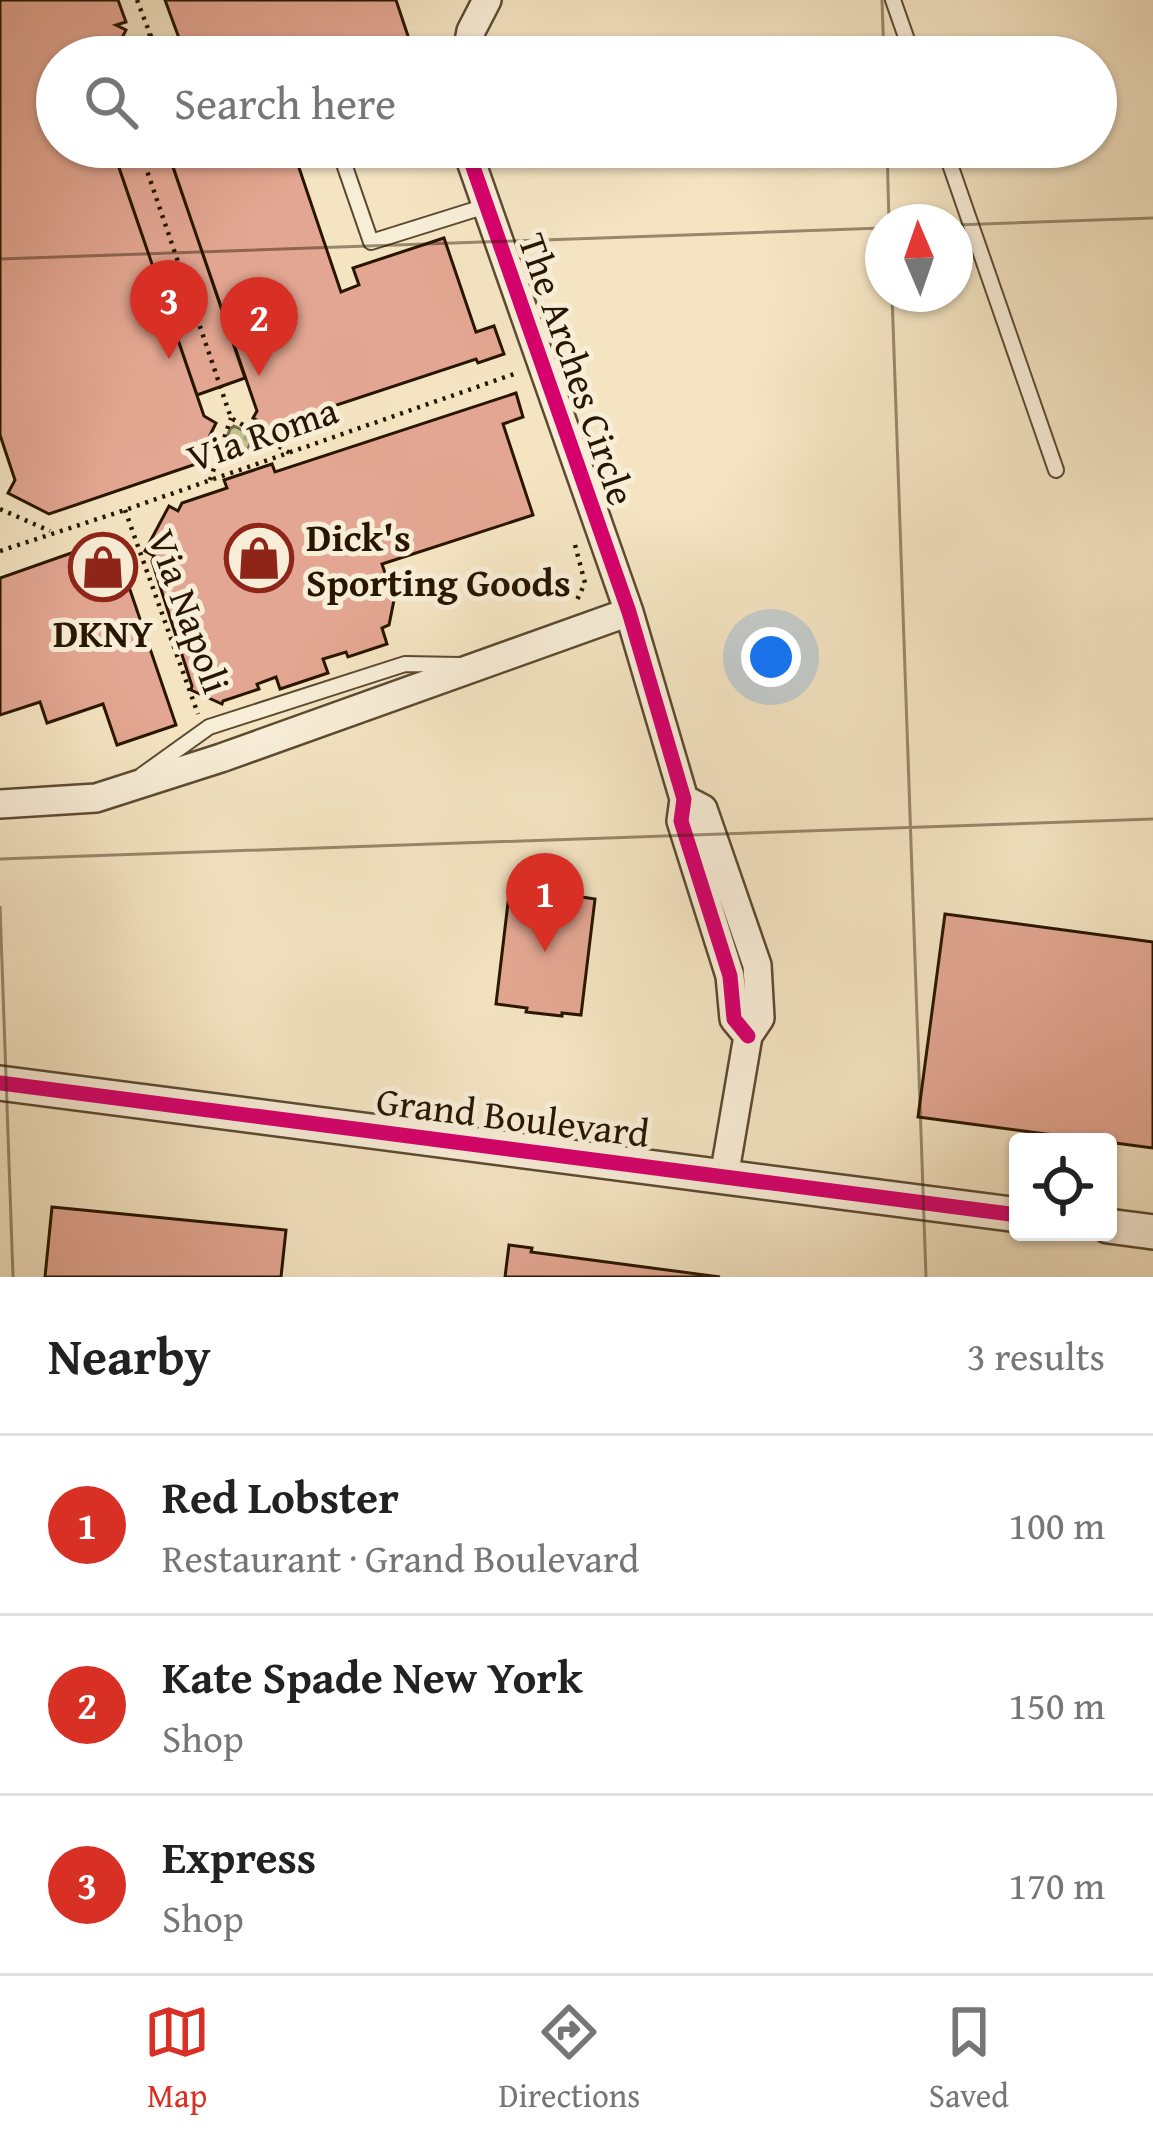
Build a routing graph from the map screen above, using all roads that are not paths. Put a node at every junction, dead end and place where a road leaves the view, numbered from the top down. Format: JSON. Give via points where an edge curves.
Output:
{"nodes":[{"id":1,"x":487,"y":0,"type":"edge"},
{"id":2,"x":893,"y":0,"type":"edge"},
{"id":3,"x":470,"y":36,"type":"edge"},
{"id":4,"x":906,"y":36,"type":"edge"},
{"id":5,"x":346,"y":168,"type":"edge"},
{"id":6,"x":473,"y":168,"type":"edge"},
{"id":7,"x":951,"y":168,"type":"edge"},
{"id":8,"x":486,"y":206,"type":"junction"},
{"id":9,"x":1056,"y":470,"type":"dead end"},
{"id":10,"x":629,"y":612,"type":"junction"},
{"id":11,"x":478,"y":665,"type":"junction"},
{"id":12,"x":120,"y":790,"type":"junction"},
{"id":13,"x":0,"y":804,"type":"edge"},
{"id":14,"x":0,"y":1083,"type":"edge"},
{"id":15,"x":724,"y":1177,"type":"junction"},
{"id":16,"x":1009,"y":1214,"type":"edge"},
{"id":17,"x":1117,"y":1227,"type":"edge"},
{"id":18,"x":1153,"y":1232,"type":"edge"}],
"edges":[{"from":1,"to":3,"type":"street"},
{"from":2,"to":4,"type":"lane"},
{"from":5,"to":8,"type":"lane","via":[[370,242]]},
{"from":6,"to":8,"type":"street","name":"The Arches Circle"},
{"from":7,"to":9,"type":"lane"},
{"from":8,"to":10,"type":"street","name":"The Arches Circle"},
{"from":10,"to":11,"type":"street"},
{"from":10,"to":15,"type":"street","name":"The Arches Circle","via":[[683,799],[703,809],[757,965],[760,1018],[748,1036]]},
{"from":11,"to":12,"type":"street"},
{"from":11,"to":12,"type":"lane","via":[[405,664],[209,727]]},
{"from":12,"to":13,"type":"street"},
{"from":14,"to":15,"type":"street","name":"Grand Boulevard"},
{"from":15,"to":16,"type":"street","name":"Grand Boulevard"},
{"from":17,"to":18,"type":"street"}]}
